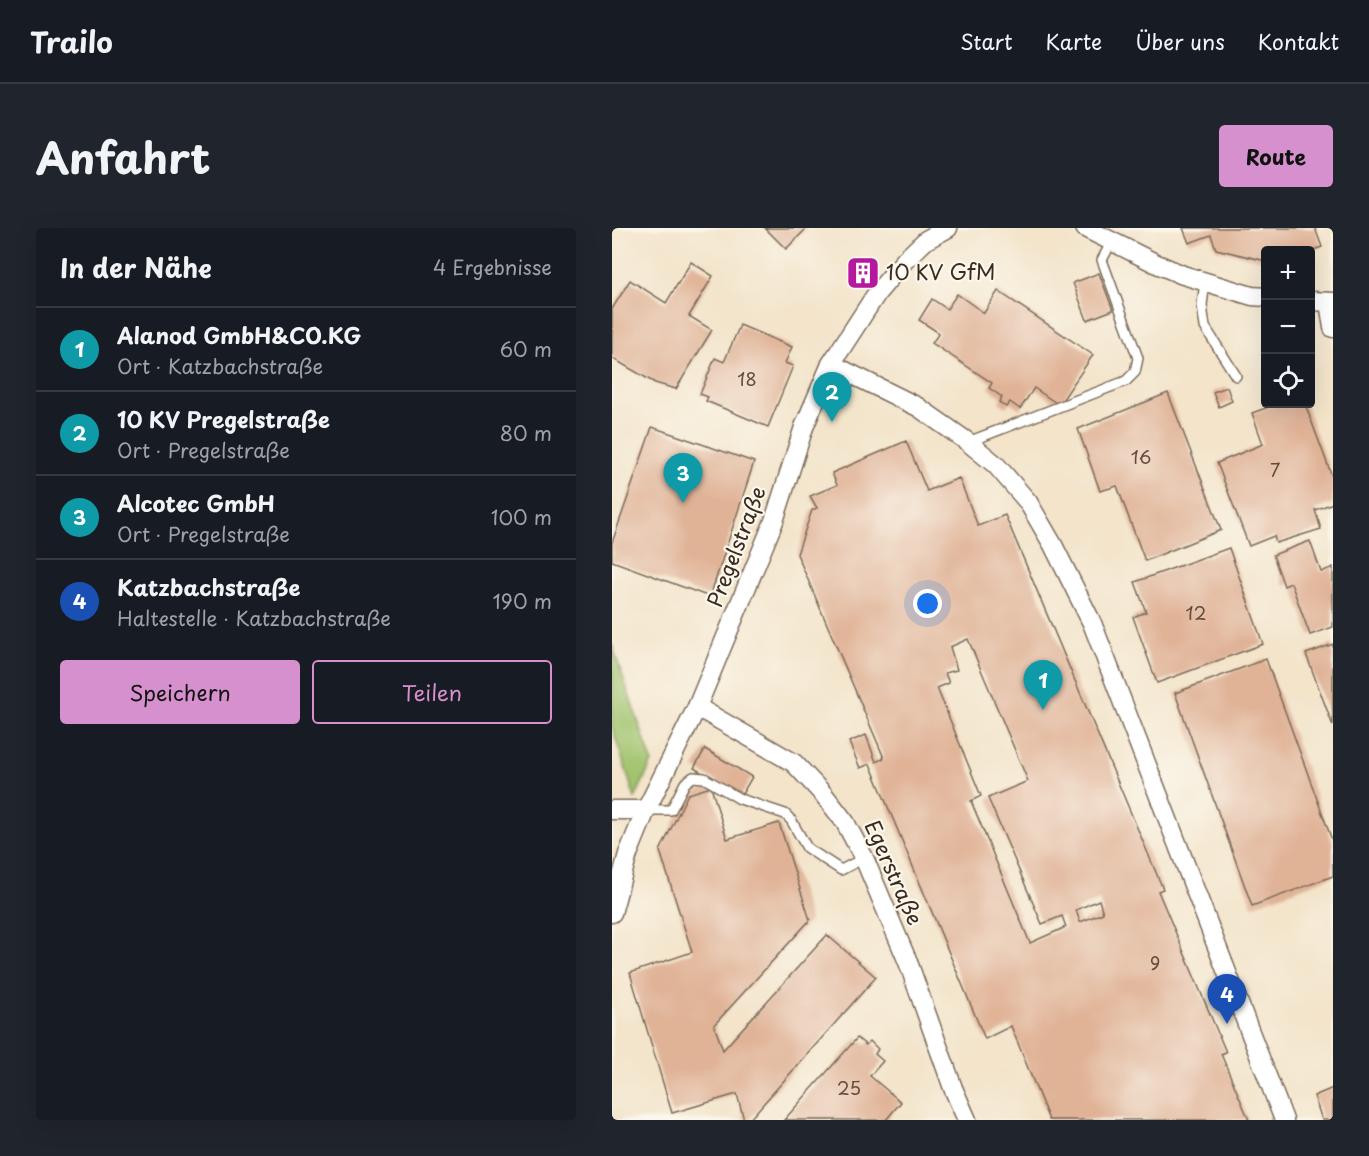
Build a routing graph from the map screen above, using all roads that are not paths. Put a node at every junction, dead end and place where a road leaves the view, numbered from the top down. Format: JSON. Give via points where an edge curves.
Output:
{"nodes":[{"id":1,"x":948,"y":228,"type":"edge"},
{"id":2,"x":1085,"y":228,"type":"edge"},
{"id":3,"x":1112,"y":241,"type":"junction"},
{"id":4,"x":1205,"y":282,"type":"junction"},
{"id":5,"x":1261,"y":297,"type":"edge"},
{"id":6,"x":1315,"y":301,"type":"edge"},
{"id":7,"x":1331,"y":302,"type":"edge"},
{"id":8,"x":1333,"y":328,"type":"edge"},
{"id":9,"x":831,"y":364,"type":"junction"},
{"id":10,"x":1236,"y":376,"type":"dead end"},
{"id":11,"x":968,"y":442,"type":"junction"},
{"id":12,"x":697,"y":707,"type":"junction"},
{"id":13,"x":612,"y":810,"type":"edge"},
{"id":14,"x":646,"y":810,"type":"junction"},
{"id":15,"x":864,"y":858,"type":"junction"},
{"id":16,"x":612,"y":913,"type":"edge"},
{"id":17,"x":967,"y":1120,"type":"edge"},
{"id":18,"x":1284,"y":1120,"type":"edge"}],
"edges":[{"from":1,"to":9,"type":"street","name":"Pregelstraße","via":[[926,240],[905,260],[877,293]]},
{"from":2,"to":3,"type":"street"},
{"from":3,"to":4,"type":"street"},
{"from":3,"to":11,"type":"lane","via":[[1102,260],[1138,358],[1135,372],[1126,381]]},
{"from":4,"to":5,"type":"street"},
{"from":4,"to":10,"type":"lane","via":[[1205,327]]},
{"from":6,"to":7,"type":"street"},
{"from":7,"to":8,"type":"street"},
{"from":9,"to":11,"type":"street","via":[[918,407]]},
{"from":9,"to":12,"type":"street","name":"Pregelstraße","via":[[804,427],[774,521]]},
{"from":11,"to":18,"type":"street","via":[[996,465],[1028,502],[1092,623]]},
{"from":12,"to":14,"type":"street","name":"Pregelstraße"},
{"from":12,"to":15,"type":"street","name":"Egerstraße","via":[[794,763],[845,822]]},
{"from":13,"to":14,"type":"street"},
{"from":14,"to":15,"type":"lane","via":[[671,810],[686,783],[698,776],[740,799],[785,814],[807,848],[841,870]]},
{"from":14,"to":16,"type":"street","name":"Pregelstraße","via":[[628,854]]},
{"from":15,"to":17,"type":"street","name":"Egerstraße"}]}
